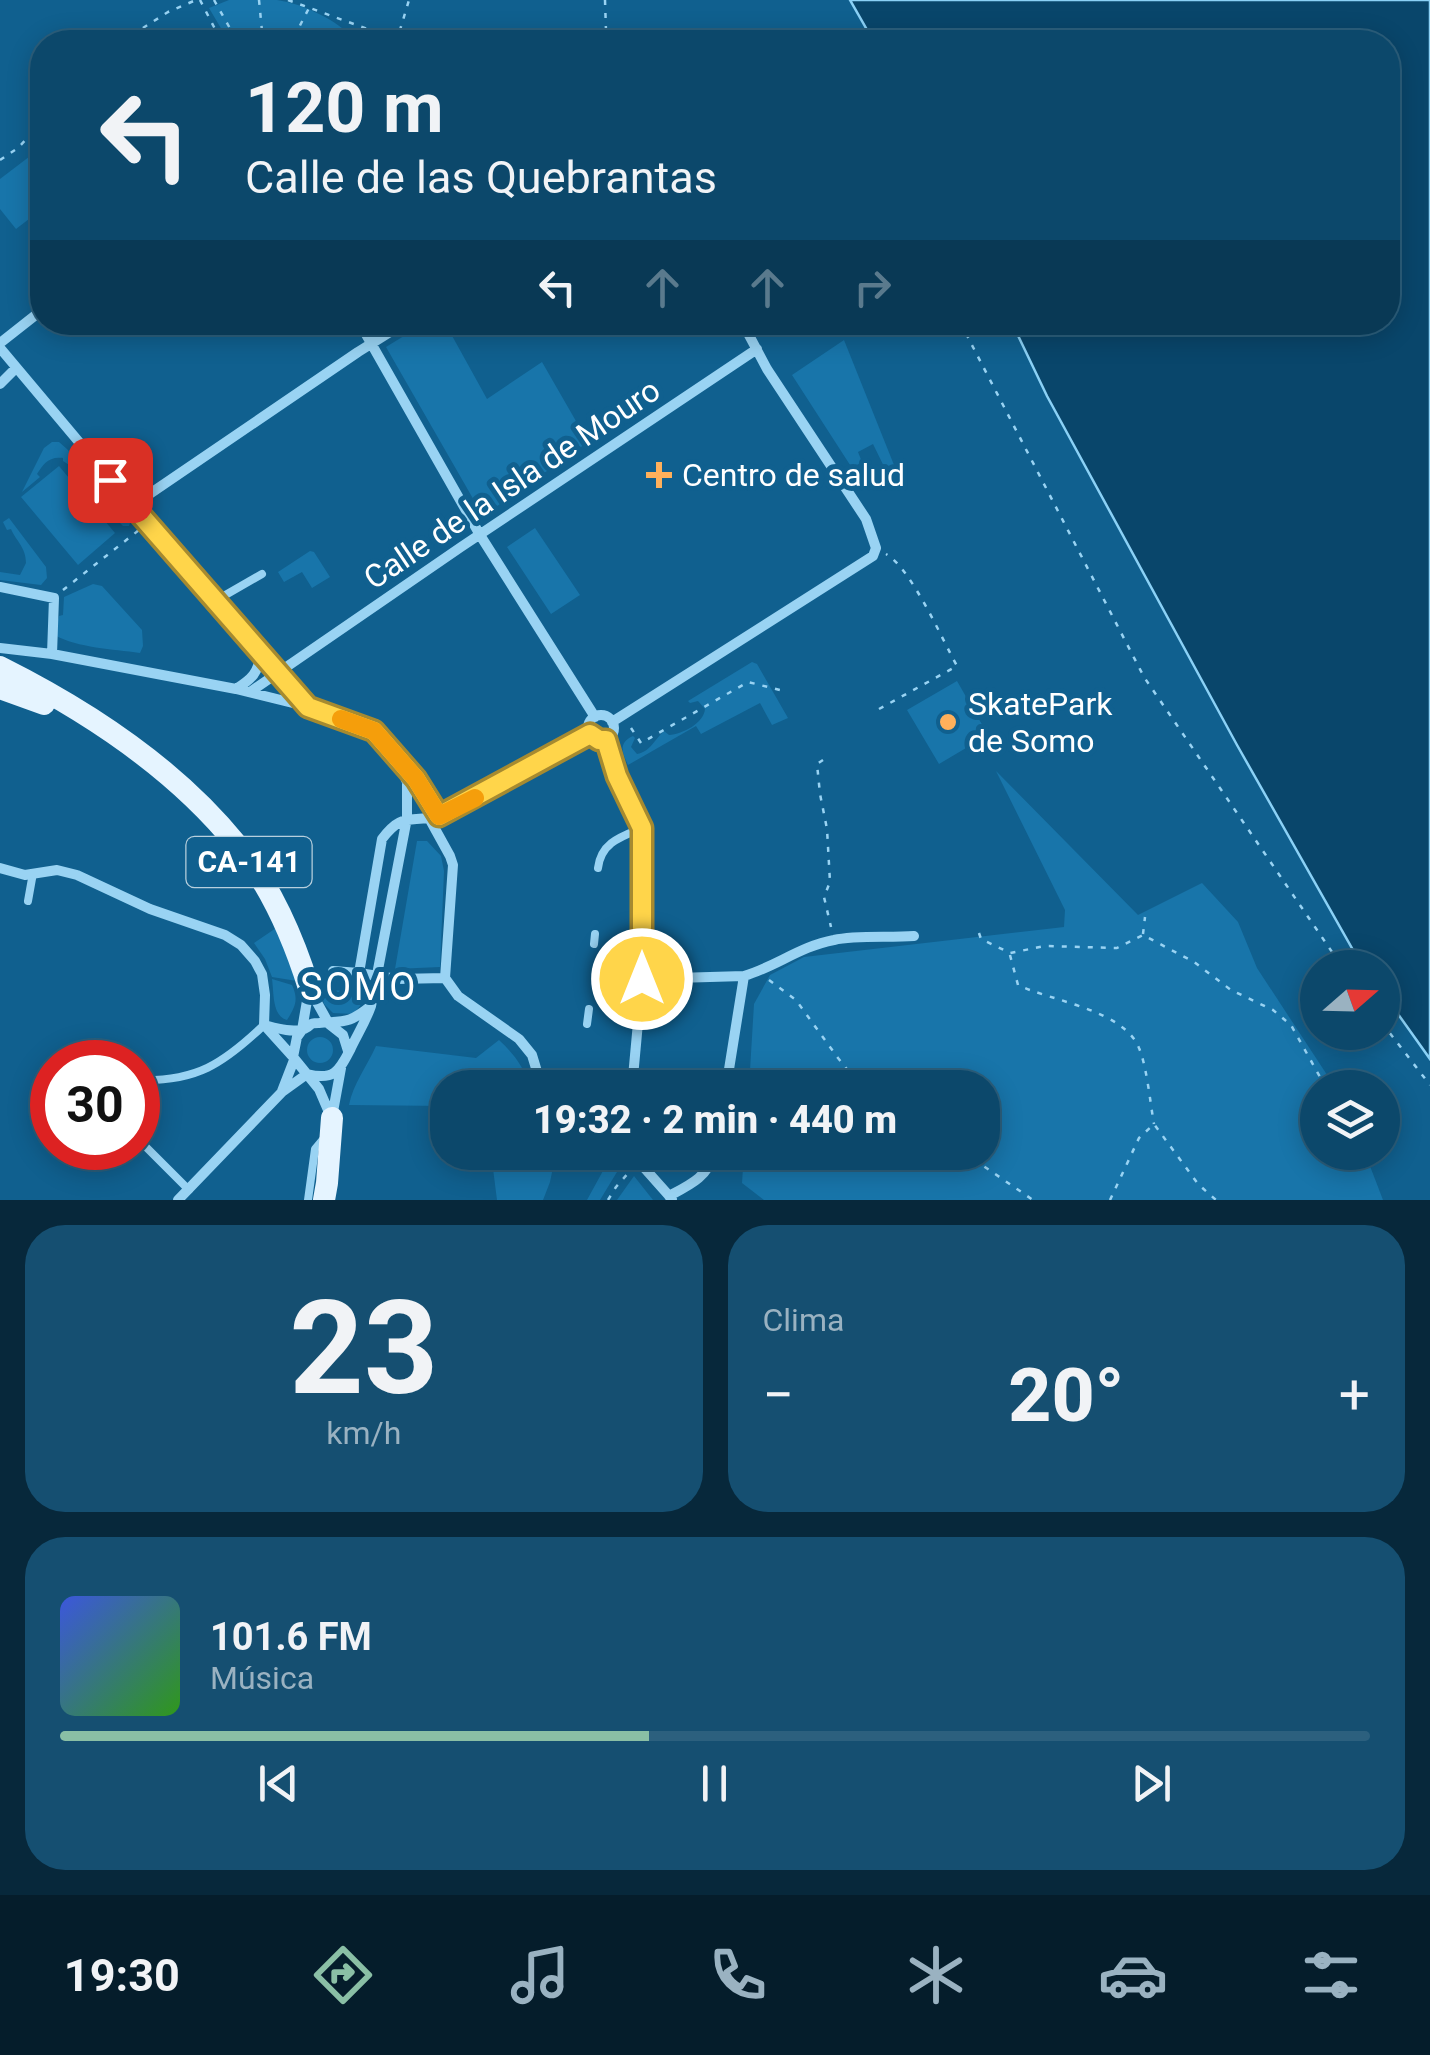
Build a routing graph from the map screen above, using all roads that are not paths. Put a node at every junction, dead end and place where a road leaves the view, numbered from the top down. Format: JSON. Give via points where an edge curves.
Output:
{"nodes":[{"id":1,"x":30,"y":320,"type":"edge"},
{"id":2,"x":366,"y":335,"type":"edge"},
{"id":3,"x":385,"y":335,"type":"edge"},
{"id":4,"x":749,"y":335,"type":"edge"},
{"id":5,"x":370,"y":344,"type":"junction"},
{"id":6,"x":0,"y":345,"type":"edge"},
{"id":7,"x":757,"y":349,"type":"junction"},
{"id":8,"x":16,"y":368,"type":"junction"},
{"id":9,"x":0,"y":384,"type":"edge"},
{"id":10,"x":132,"y":506,"type":"junction"},
{"id":11,"x":480,"y":535,"type":"junction"},
{"id":12,"x":262,"y":574,"type":"dead end"},
{"id":13,"x":0,"y":587,"type":"edge"},
{"id":14,"x":215,"y":601,"type":"junction"},
{"id":15,"x":0,"y":645,"type":"edge"},
{"id":16,"x":52,"y":654,"type":"junction"},
{"id":17,"x":260,"y":654,"type":"junction"},
{"id":18,"x":296,"y":661,"type":"junction"},
{"id":19,"x":0,"y":667,"type":"edge"},
{"id":20,"x":278,"y":673,"type":"junction"},
{"id":21,"x":0,"y":688,"type":"edge"},
{"id":22,"x":236,"y":689,"type":"junction"},
{"id":23,"x":293,"y":690,"type":"junction"},
{"id":24,"x":250,"y":692,"type":"junction"},
{"id":25,"x":308,"y":707,"type":"junction"},
{"id":26,"x":595,"y":716,"type":"junction"},
{"id":27,"x":617,"y":718,"type":"junction"},
{"id":28,"x":590,"y":734,"type":"junction"},
{"id":29,"x":606,"y":740,"type":"junction"},
{"id":30,"x":394,"y":754,"type":"junction"},
{"id":31,"x":152,"y":762,"type":"junction"},
{"id":32,"x":434,"y":817,"type":"junction"},
{"id":33,"x":407,"y":818,"type":"junction"},
{"id":34,"x":642,"y":828,"type":"junction"},
{"id":35,"x":0,"y":868,"type":"edge"},
{"id":36,"x":598,"y":868,"type":"dead end"},
{"id":37,"x":34,"y":873,"type":"junction"},
{"id":38,"x":28,"y":901,"type":"dead end"},
{"id":39,"x":914,"y":936,"type":"dead end"},
{"id":40,"x":333,"y":971,"type":"dead end"},
{"id":41,"x":359,"y":973,"type":"junction"},
{"id":42,"x":744,"y":976,"type":"junction"},
{"id":43,"x":446,"y":978,"type":"junction"},
{"id":44,"x":642,"y":979,"type":"junction"},
{"id":45,"x":309,"y":988,"type":"junction"},
{"id":46,"x":372,"y":1006,"type":"junction"},
{"id":47,"x":589,"y":1009,"type":"dead end"},
{"id":48,"x":329,"y":1024,"type":"junction"},
{"id":49,"x":588,"y":1024,"type":"dead end"},
{"id":50,"x":264,"y":1025,"type":"junction"},
{"id":51,"x":302,"y":1030,"type":"junction"},
{"id":52,"x":348,"y":1052,"type":"junction"},
{"id":53,"x":294,"y":1058,"type":"junction"},
{"id":54,"x":341,"y":1068,"type":"junction"},
{"id":55,"x":537,"y":1070,"type":"edge"},
{"id":56,"x":634,"y":1070,"type":"edge"},
{"id":57,"x":729,"y":1070,"type":"edge"},
{"id":58,"x":307,"y":1074,"type":"junction"},
{"id":59,"x":160,"y":1079,"type":"edge"},
{"id":60,"x":282,"y":1092,"type":"junction"},
{"id":61,"x":332,"y":1124,"type":"junction"},
{"id":62,"x":160,"y":1161,"type":"edge"},
{"id":63,"x":648,"y":1170,"type":"edge"},
{"id":64,"x":707,"y":1170,"type":"edge"},
{"id":65,"x":189,"y":1190,"type":"junction"},
{"id":66,"x":671,"y":1198,"type":"edge"},
{"id":67,"x":178,"y":1200,"type":"edge"},
{"id":68,"x":308,"y":1200,"type":"edge"},
{"id":69,"x":324,"y":1200,"type":"edge"}],
"edges":[{"from":1,"to":6,"type":"street"},
{"from":2,"to":5,"type":"street"},
{"from":3,"to":5,"type":"street"},
{"from":4,"to":7,"type":"street"},
{"from":5,"to":10,"type":"street"},
{"from":5,"to":11,"type":"street"},
{"from":6,"to":8,"type":"street"},
{"from":7,"to":11,"type":"street","name":"Calle de la Isla de Mouro"},
{"from":7,"to":27,"type":"street","via":[[866,519],[876,548]]},
{"from":8,"to":9,"type":"street"},
{"from":8,"to":10,"type":"street"},
{"from":10,"to":14,"type":"street"},
{"from":11,"to":18,"type":"street","name":"Calle de la Isla de Mouro"},
{"from":11,"to":26,"type":"street"},
{"from":12,"to":14,"type":"lane"},
{"from":13,"to":16,"type":"street","via":[[54,598]]},
{"from":14,"to":17,"type":"street"},
{"from":15,"to":16,"type":"street"},
{"from":16,"to":22,"type":"street"},
{"from":17,"to":20,"type":"street"},
{"from":17,"to":22,"type":"street","via":[[258,670]]},
{"from":18,"to":20,"type":"street","name":"Calle de la Isla de Mouro"},
{"from":18,"to":23,"type":"street"},
{"from":19,"to":31,"type":"main road","number":"CA-141"},
{"from":20,"to":23,"type":"street"},
{"from":20,"to":24,"type":"street","name":"Calle de la Isla de Mouro"},
{"from":21,"to":31,"type":"main road","number":"CA-141","via":[[69,716]]},
{"from":22,"to":24,"type":"street"},
{"from":23,"to":25,"type":"street"},
{"from":24,"to":25,"type":"street"},
{"from":25,"to":30,"type":"street","via":[[374,731]]},
{"from":26,"to":27,"type":"street"},
{"from":26,"to":28,"type":"street"},
{"from":27,"to":29,"type":"street"},
{"from":28,"to":29,"type":"street"},
{"from":28,"to":32,"type":"street"},
{"from":29,"to":34,"type":"street"},
{"from":30,"to":32,"type":"street","via":[[416,779]]},
{"from":30,"to":33,"type":"street","via":[[407,782]]},
{"from":31,"to":45,"type":"main road","number":"CA-141","via":[[239,847],[277,907]]},
{"from":32,"to":33,"type":"street"},
{"from":32,"to":43,"type":"street","via":[[453,866]]},
{"from":33,"to":41,"type":"street","via":[[382,839]]},
{"from":33,"to":46,"type":"street"},
{"from":34,"to":36,"type":"lane","via":[[611,842]]},
{"from":34,"to":44,"type":"street"},
{"from":35,"to":37,"type":"street"},
{"from":37,"to":38,"type":"lane"},
{"from":37,"to":50,"type":"street","via":[[78,875],[241,945],[262,974]]},
{"from":39,"to":42,"type":"street","via":[[835,940]]},
{"from":40,"to":41,"type":"street"},
{"from":41,"to":43,"type":"street","bridge":true},
{"from":42,"to":44,"type":"street"},
{"from":42,"to":57,"type":"street"},
{"from":43,"to":55,"type":"street","via":[[458,996],[519,1039]]},
{"from":44,"to":56,"type":"street"},
{"from":45,"to":48,"type":"street"},
{"from":45,"to":51,"type":"street"},
{"from":46,"to":48,"type":"street","via":[[352,1021]]},
{"from":46,"to":52,"type":"street"},
{"from":47,"to":49,"type":"lane"},
{"from":48,"to":51,"type":"street"},
{"from":48,"to":52,"type":"street","via":[[344,1035]]},
{"from":50,"to":51,"type":"street"},
{"from":50,"to":53,"type":"street"},
{"from":50,"to":59,"type":"lane","via":[[213,1066]]},
{"from":51,"to":53,"type":"street"},
{"from":52,"to":54,"type":"street"},
{"from":53,"to":58,"type":"street"},
{"from":53,"to":60,"type":"street"},
{"from":54,"to":58,"type":"street","via":[[326,1077]]},
{"from":54,"to":61,"type":"street"},
{"from":58,"to":60,"type":"street"},
{"from":58,"to":61,"type":"street"},
{"from":60,"to":65,"type":"street"},
{"from":61,"to":68,"type":"lane","via":[[315,1149]]},
{"from":61,"to":69,"type":"main road"},
{"from":62,"to":65,"type":"lane"},
{"from":63,"to":66,"type":"street"},
{"from":64,"to":66,"type":"street"},
{"from":65,"to":67,"type":"street"}]}
